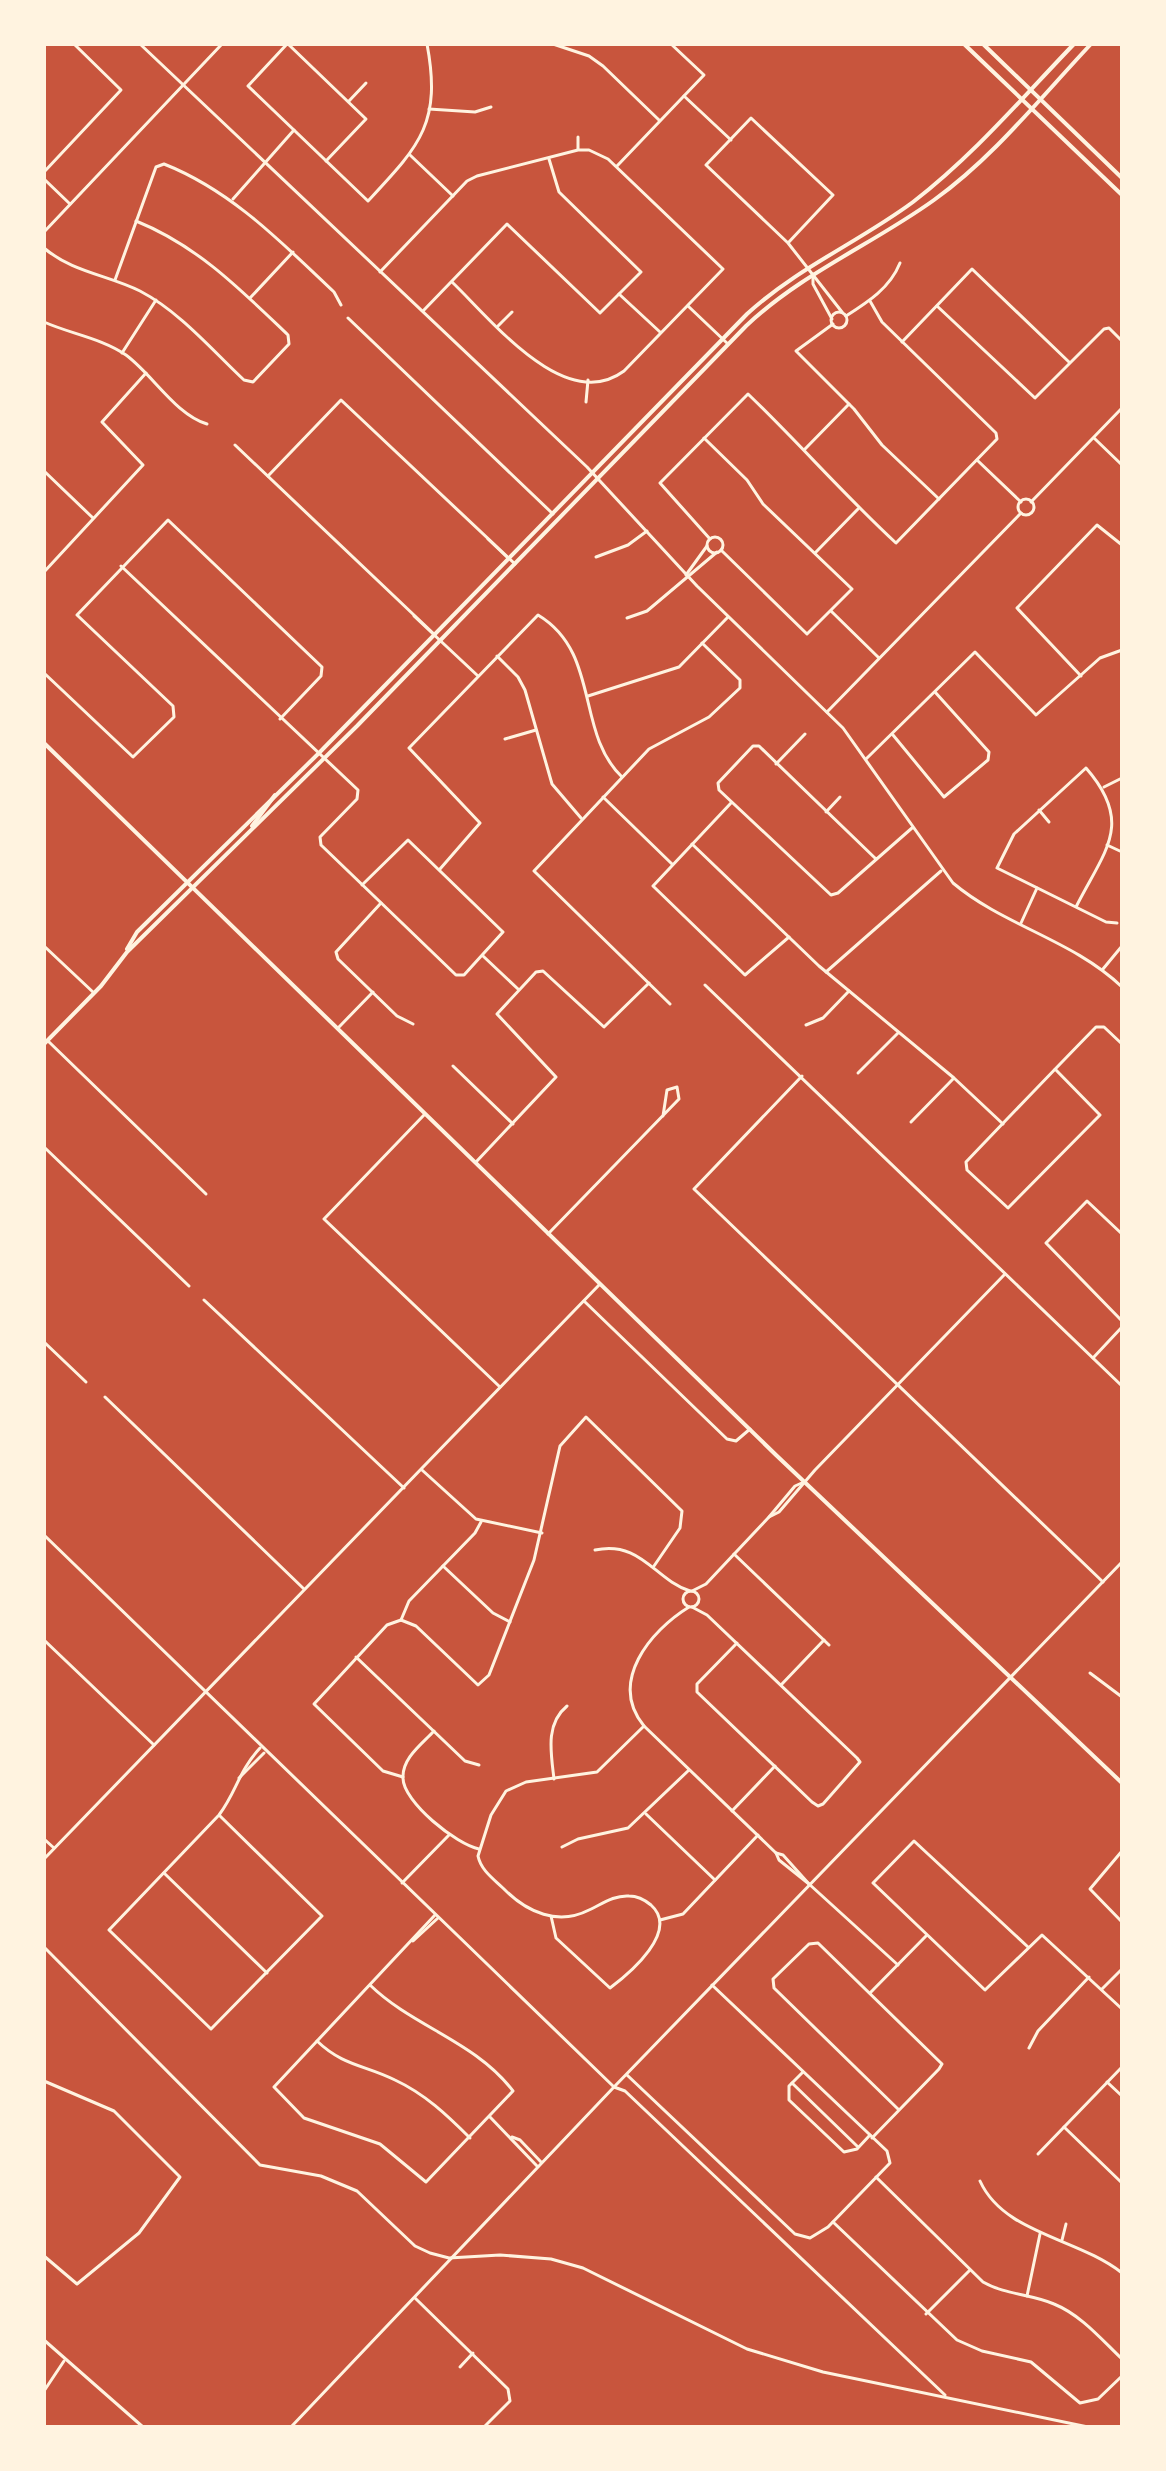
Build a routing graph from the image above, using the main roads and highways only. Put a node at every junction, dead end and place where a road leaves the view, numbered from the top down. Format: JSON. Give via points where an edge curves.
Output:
{"nodes":[{"id":1,"x":964,"y":44,"type":"edge"},
{"id":2,"x":983,"y":44,"type":"edge"},
{"id":3,"x":1074,"y":44,"type":"edge"},
{"id":4,"x":1091,"y":44,"type":"edge"},
{"id":5,"x":1031,"y":89,"type":"junction"},
{"id":6,"x":1022,"y":98,"type":"junction"},
{"id":7,"x":1041,"y":98,"type":"junction"},
{"id":8,"x":1031,"y":108,"type":"junction"},
{"id":9,"x":1122,"y":178,"type":"edge"},
{"id":10,"x":1122,"y":195,"type":"edge"},
{"id":11,"x":44,"y":743,"type":"edge"},
{"id":12,"x":276,"y":793,"type":"junction"},
{"id":13,"x":253,"y":827,"type":"junction"},
{"id":14,"x":186,"y":881,"type":"junction"},
{"id":15,"x":192,"y":887,"type":"junction"},
{"id":16,"x":127,"y":952,"type":"junction"},
{"id":17,"x":46,"y":1042,"type":"edge"},
{"id":18,"x":1122,"y":1783,"type":"edge"}],
"edges":[{"from":1,"to":6,"type":"main road"},
{"from":2,"to":5,"type":"main road"},
{"from":3,"to":5,"type":"main road"},
{"from":4,"to":7,"type":"main road"},
{"from":5,"to":6,"type":"main road"},
{"from":5,"to":7,"type":"main road"},
{"from":6,"to":8,"type":"main road"},
{"from":6,"to":12,"type":"main road","via":[[928,190],[763,300]]},
{"from":7,"to":8,"type":"main road"},
{"from":7,"to":9,"type":"main road"},
{"from":8,"to":10,"type":"main road"},
{"from":8,"to":13,"type":"main road","via":[[937,198],[813,274],[728,344]]},
{"from":11,"to":14,"type":"main road"},
{"from":12,"to":13,"type":"main road"},
{"from":12,"to":14,"type":"main road"},
{"from":13,"to":15,"type":"main road"},
{"from":14,"to":15,"type":"main road"},
{"from":14,"to":16,"type":"main road","via":[[131,938]]},
{"from":15,"to":16,"type":"main road"},
{"from":15,"to":18,"type":"main road"},
{"from":16,"to":17,"type":"main road"}]}
